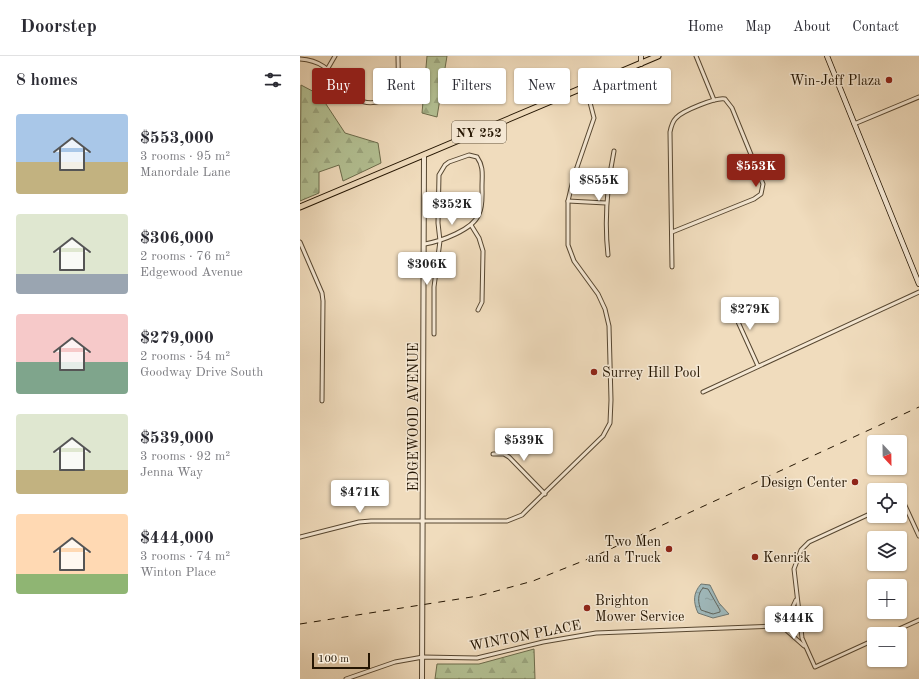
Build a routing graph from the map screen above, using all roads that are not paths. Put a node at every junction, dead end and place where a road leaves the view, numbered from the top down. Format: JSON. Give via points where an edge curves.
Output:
{"nodes":[{"id":1,"x":335,"y":56,"type":"edge"},
{"id":2,"x":398,"y":56,"type":"edge"},
{"id":3,"x":641,"y":56,"type":"edge"},
{"id":4,"x":658,"y":56,"type":"edge"},
{"id":5,"x":696,"y":56,"type":"edge"},
{"id":6,"x":827,"y":56,"type":"edge"},
{"id":7,"x":300,"y":59,"type":"edge"},
{"id":8,"x":641,"y":64,"type":"junction"},
{"id":9,"x":328,"y":68,"type":"joint"},
{"id":10,"x":631,"y":68,"type":"edge"},
{"id":11,"x":578,"y":90,"type":"edge"},
{"id":12,"x":919,"y":97,"type":"edge"},
{"id":13,"x":714,"y":100,"type":"junction"},
{"id":14,"x":365,"y":102,"type":"edge"},
{"id":15,"x":590,"y":104,"type":"edge"},
{"id":16,"x":854,"y":124,"type":"junction"},
{"id":17,"x":614,"y":151,"type":"dead end"},
{"id":18,"x":424,"y":156,"type":"junction"},
{"id":19,"x":568,"y":201,"type":"junction"},
{"id":20,"x":606,"y":202,"type":"junction"},
{"id":21,"x":300,"y":207,"type":"edge"},
{"id":22,"x":471,"y":225,"type":"junction"},
{"id":23,"x":672,"y":232,"type":"junction"},
{"id":24,"x":440,"y":241,"type":"junction"},
{"id":25,"x":300,"y":242,"type":"edge"},
{"id":26,"x":424,"y":244,"type":"junction"},
{"id":27,"x":608,"y":255,"type":"dead end"},
{"id":28,"x":672,"y":267,"type":"dead end"},
{"id":29,"x":919,"y":284,"type":"edge"},
{"id":30,"x":919,"y":292,"type":"edge"},
{"id":31,"x":729,"y":302,"type":"dead end"},
{"id":32,"x":478,"y":310,"type":"dead end"},
{"id":33,"x":434,"y":334,"type":"dead end"},
{"id":34,"x":758,"y":366,"type":"junction"},
{"id":35,"x":703,"y":392,"type":"dead end"},
{"id":36,"x":322,"y":401,"type":"dead end"},
{"id":37,"x":493,"y":454,"type":"dead end"},
{"id":38,"x":545,"y":494,"type":"junction"},
{"id":39,"x":907,"y":510,"type":"edge"},
{"id":40,"x":867,"y":515,"type":"edge"},
{"id":41,"x":423,"y":521,"type":"junction"},
{"id":42,"x":919,"y":536,"type":"edge"},
{"id":43,"x":300,"y":537,"type":"edge"},
{"id":44,"x":797,"y":598,"type":"junction"},
{"id":45,"x":919,"y":620,"type":"edge"},
{"id":46,"x":800,"y":625,"type":"junction"},
{"id":47,"x":778,"y":626,"type":"junction"},
{"id":48,"x":904,"y":627,"type":"edge"},
{"id":49,"x":867,"y":643,"type":"edge"},
{"id":50,"x":806,"y":649,"type":"junction"},
{"id":51,"x":422,"y":657,"type":"junction"},
{"id":52,"x":346,"y":679,"type":"edge"},
{"id":53,"x":422,"y":679,"type":"edge"}],
"edges":[{"from":1,"to":9,"type":"street"},
{"from":2,"to":14,"type":"street","via":[[397,83],[393,92],[379,102]]},
{"from":3,"to":8,"type":"street"},
{"from":4,"to":8,"type":"main road","number":"NY 252"},
{"from":5,"to":13,"type":"street"},
{"from":6,"to":16,"type":"main road"},
{"from":7,"to":9,"type":"street","via":[[313,61]]},
{"from":8,"to":10,"type":"main road","number":"NY 252"},
{"from":11,"to":18,"type":"main road","number":"NY 252"},
{"from":12,"to":16,"type":"street"},
{"from":13,"to":23,"type":"street","via":[[680,114],[671,126]]},
{"from":13,"to":23,"type":"street","via":[[722,98],[730,103],[763,184],[762,191],[754,199]]},
{"from":15,"to":19,"type":"street","via":[[594,118]]},
{"from":16,"to":29,"type":"main road"},
{"from":17,"to":20,"type":"street"},
{"from":18,"to":21,"type":"main road","number":"NY 252"},
{"from":18,"to":26,"type":"street","name":"EDGEWOOD AVENUE"},
{"from":19,"to":20,"type":"street"},
{"from":19,"to":38,"type":"street","via":[[570,253],[598,294],[609,326],[610,424],[597,444]]},
{"from":20,"to":27,"type":"street"},
{"from":22,"to":24,"type":"street"},
{"from":22,"to":24,"type":"street","via":[[477,219],[481,208],[483,166],[477,157],[472,155],[447,164],[439,175]]},
{"from":22,"to":32,"type":"street","via":[[483,251],[482,302]]},
{"from":23,"to":28,"type":"street"},
{"from":24,"to":26,"type":"street"},
{"from":24,"to":33,"type":"street","via":[[434,288]]},
{"from":25,"to":36,"type":"street","via":[[322,293]]},
{"from":26,"to":41,"type":"street","name":"EDGEWOOD AVENUE"},
{"from":30,"to":34,"type":"street"},
{"from":31,"to":34,"type":"street"},
{"from":34,"to":35,"type":"street"},
{"from":37,"to":38,"type":"street","via":[[504,454],[509,457]]},
{"from":38,"to":41,"type":"street","via":[[522,515],[507,521]]},
{"from":39,"to":42,"type":"street"},
{"from":40,"to":44,"type":"street","via":[[816,539],[801,550],[794,569]]},
{"from":41,"to":43,"type":"street","via":[[359,522]]},
{"from":41,"to":51,"type":"street","name":"EDGEWOOD AVENUE"},
{"from":44,"to":46,"type":"street"},
{"from":44,"to":47,"type":"street","via":[[790,613]]},
{"from":45,"to":48,"type":"street"},
{"from":46,"to":47,"type":"street","name":"WINTON PLACE"},
{"from":46,"to":50,"type":"street"},
{"from":47,"to":50,"type":"street"},
{"from":47,"to":51,"type":"street","name":"WINTON PLACE","via":[[619,631],[558,639],[477,658]]},
{"from":49,"to":50,"type":"street","via":[[815,667]]},
{"from":51,"to":52,"type":"street","name":"WINTON PLACE","via":[[395,662]]},
{"from":51,"to":53,"type":"street","name":"EDGEWOOD AVENUE"}]}
